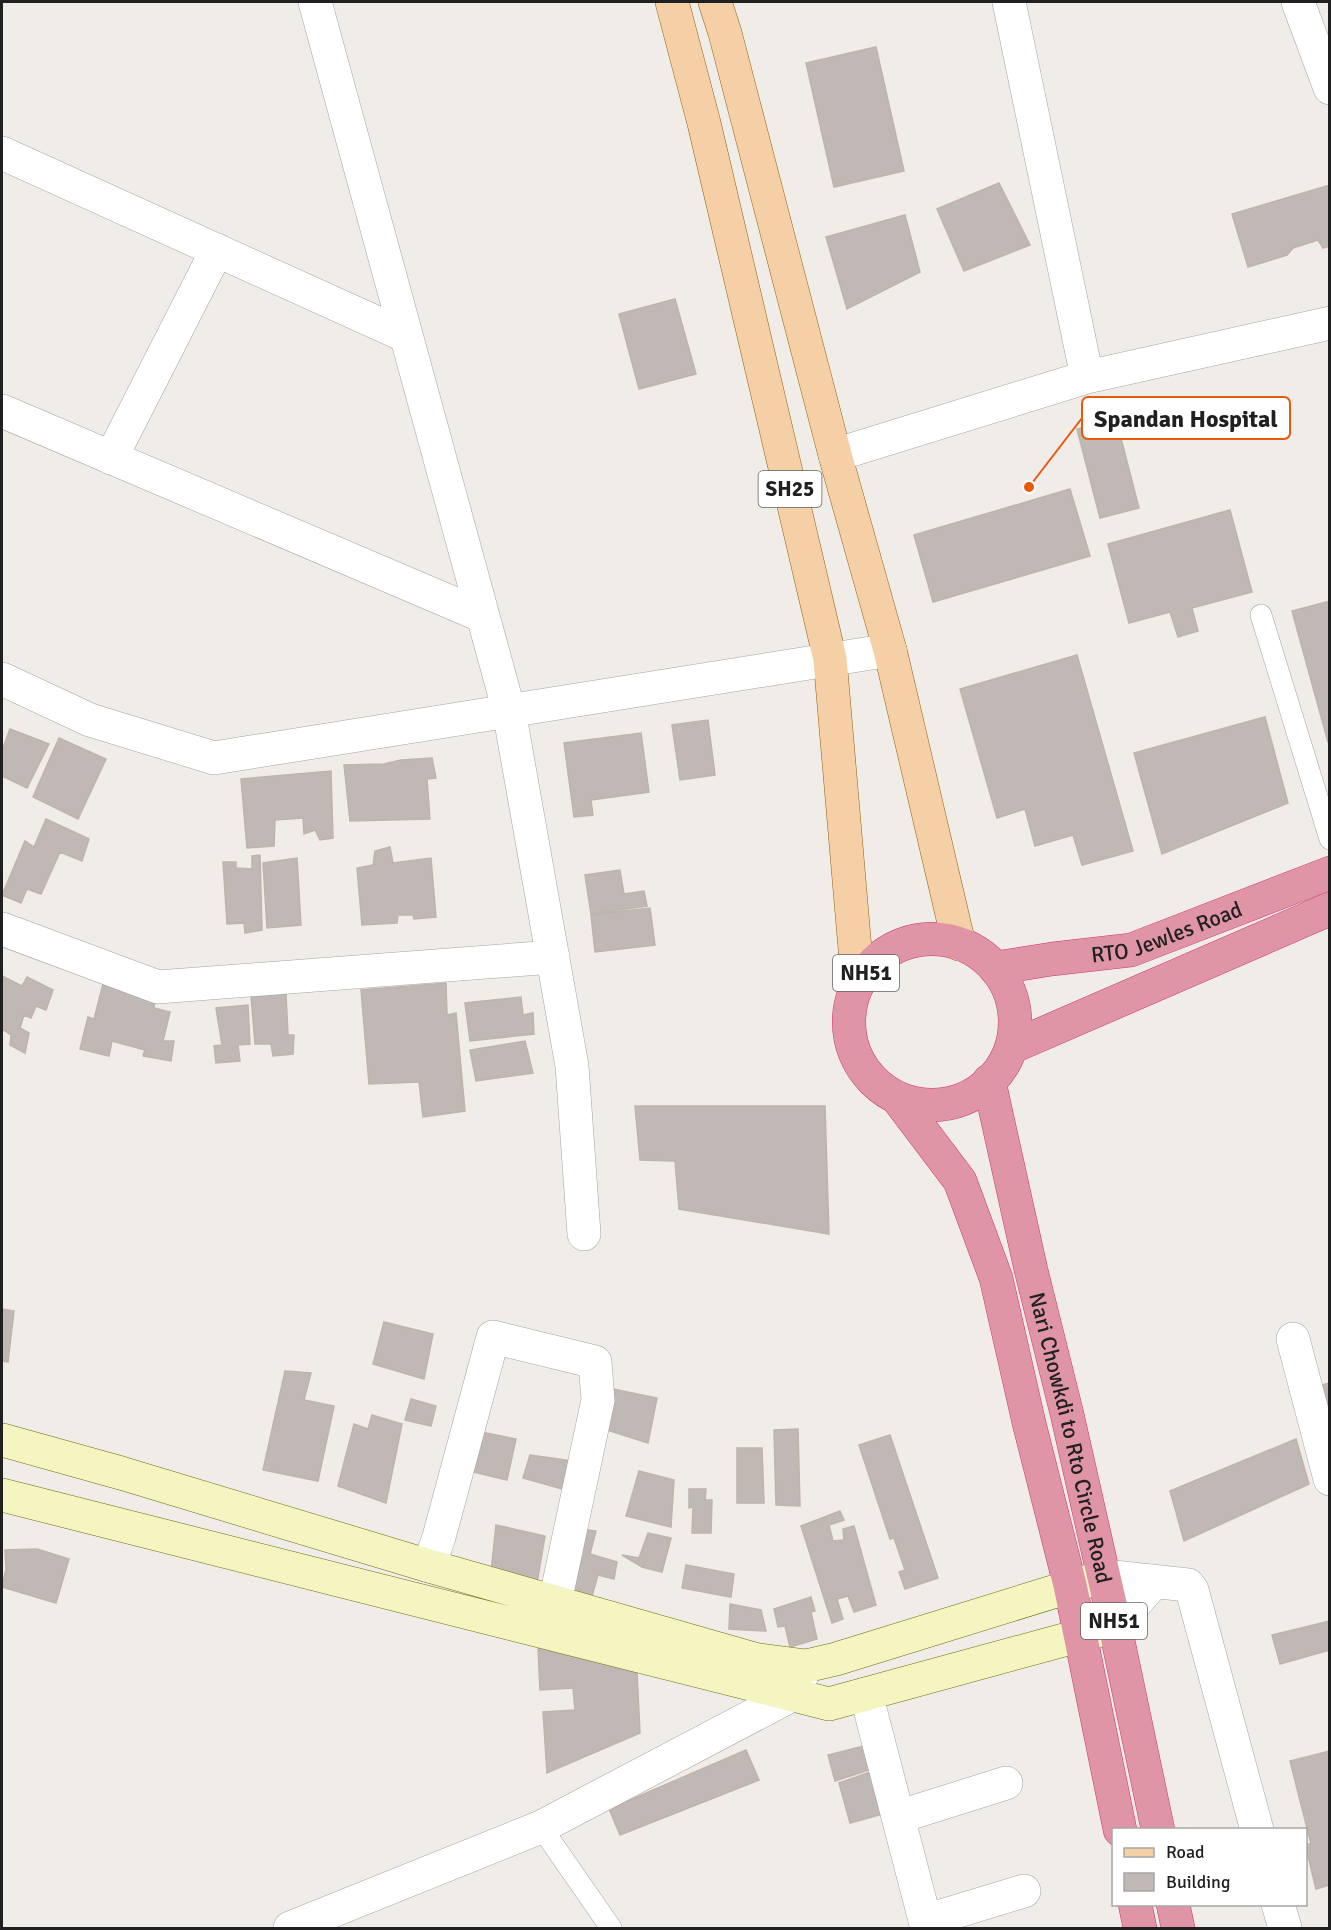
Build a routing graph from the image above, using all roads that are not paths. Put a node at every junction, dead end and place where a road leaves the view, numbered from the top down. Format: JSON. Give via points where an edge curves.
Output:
{"nodes":[{"id":1,"x":315,"y":2,"type":"edge"},
{"id":2,"x":672,"y":2,"type":"edge"},
{"id":3,"x":715,"y":2,"type":"edge"},
{"id":4,"x":1009,"y":2,"type":"edge"},
{"id":5,"x":1298,"y":2,"type":"edge"},
{"id":6,"x":1329,"y":88,"type":"edge"},
{"id":7,"x":2,"y":153,"type":"edge"},
{"id":8,"x":217,"y":250,"type":"junction"},
{"id":9,"x":1329,"y":323,"type":"edge"},
{"id":10,"x":406,"y":336,"type":"junction"},
{"id":11,"x":1087,"y":377,"type":"junction"},
{"id":12,"x":2,"y":411,"type":"edge"},
{"id":13,"x":835,"y":455,"type":"junction"},
{"id":14,"x":111,"y":458,"type":"junction"},
{"id":15,"x":1261,"y":615,"type":"dead end"},
{"id":16,"x":483,"y":616,"type":"junction"},
{"id":17,"x":890,"y":650,"type":"junction"},
{"id":18,"x":830,"y":659,"type":"junction"},
{"id":19,"x":2,"y":679,"type":"edge"},
{"id":20,"x":509,"y":711,"type":"junction"},
{"id":21,"x":1329,"y":839,"type":"edge"},
{"id":22,"x":1329,"y":873,"type":"edge"},
{"id":23,"x":1329,"y":909,"type":"edge"},
{"id":24,"x":2,"y":929,"type":"edge"},
{"id":25,"x":959,"y":944,"type":"junction"},
{"id":26,"x":553,"y":957,"type":"junction"},
{"id":27,"x":995,"y":968,"type":"junction"},
{"id":28,"x":858,"y":984,"type":"junction"},
{"id":29,"x":1012,"y":1047,"type":"junction"},
{"id":30,"x":989,"y":1082,"type":"junction"},
{"id":31,"x":898,"y":1099,"type":"junction"},
{"id":32,"x":584,"y":1234,"type":"dead end"},
{"id":33,"x":1293,"y":1339,"type":"dead end"},
{"id":34,"x":2,"y":1440,"type":"edge"},
{"id":35,"x":121,"y":1473,"type":"junction"},
{"id":36,"x":1329,"y":1479,"type":"edge"},
{"id":37,"x":2,"y":1495,"type":"edge"},
{"id":38,"x":106,"y":1522,"type":"junction"},
{"id":39,"x":429,"y":1566,"type":"junction"},
{"id":40,"x":1104,"y":1576,"type":"junction"},
{"id":41,"x":1153,"y":1583,"type":"junction"},
{"id":42,"x":1070,"y":1585,"type":"junction"},
{"id":43,"x":555,"y":1602,"type":"junction"},
{"id":44,"x":1115,"y":1626,"type":"junction"},
{"id":45,"x":543,"y":1633,"type":"junction"},
{"id":46,"x":1081,"y":1635,"type":"junction"},
{"id":47,"x":806,"y":1666,"type":"junction"},
{"id":48,"x":866,"y":1694,"type":"junction"},
{"id":49,"x":792,"y":1695,"type":"junction"},
{"id":50,"x":1005,"y":1783,"type":"dead end"},
{"id":51,"x":898,"y":1817,"type":"junction"},
{"id":52,"x":541,"y":1827,"type":"junction"},
{"id":53,"x":1120,"y":1828,"type":"edge"},
{"id":54,"x":1158,"y":1828,"type":"edge"},
{"id":55,"x":1256,"y":1828,"type":"edge"},
{"id":56,"x":1023,"y":1891,"type":"dead end"},
{"id":57,"x":1135,"y":1906,"type":"edge"},
{"id":58,"x":1173,"y":1906,"type":"edge"},
{"id":59,"x":1278,"y":1906,"type":"edge"},
{"id":60,"x":926,"y":1925,"type":"edge"},
{"id":61,"x":290,"y":1929,"type":"edge"},
{"id":62,"x":611,"y":1929,"type":"edge"},
{"id":63,"x":1140,"y":1929,"type":"edge"},
{"id":64,"x":1178,"y":1929,"type":"edge"},
{"id":65,"x":1284,"y":1929,"type":"edge"}],
"edges":[{"from":1,"to":10,"type":"street"},
{"from":2,"to":18,"type":"main road","number":"SH25"},
{"from":3,"to":13,"type":"main road","number":"SH25"},
{"from":4,"to":11,"type":"street"},
{"from":5,"to":6,"type":"street"},
{"from":7,"to":8,"type":"street"},
{"from":8,"to":10,"type":"street"},
{"from":8,"to":14,"type":"street"},
{"from":9,"to":11,"type":"street"},
{"from":10,"to":16,"type":"street"},
{"from":11,"to":13,"type":"street"},
{"from":12,"to":14,"type":"street"},
{"from":13,"to":17,"type":"main road","number":"SH25"},
{"from":14,"to":16,"type":"street"},
{"from":15,"to":21,"type":"lane"},
{"from":16,"to":20,"type":"street"},
{"from":17,"to":18,"type":"street"},
{"from":17,"to":25,"type":"main road","number":"SH25"},
{"from":18,"to":20,"type":"street"},
{"from":18,"to":28,"type":"main road","number":"SH25"},
{"from":19,"to":20,"type":"street","via":[[90,720],[214,758]]},
{"from":20,"to":26,"type":"street"},
{"from":22,"to":27,"type":"highway","name":"RTO Jewles Road","via":[[1131,950]]},
{"from":23,"to":29,"type":"highway","name":"RTO Jewles Road"},
{"from":24,"to":26,"type":"street","via":[[158,987]]},
{"from":25,"to":27,"type":"highway","number":"NH51","via":[[974,950]]},
{"from":25,"to":28,"type":"highway","number":"NH51","via":[[922,939],[896,947],[874,963]]},
{"from":26,"to":32,"type":"street","via":[[572,1066]]},
{"from":27,"to":29,"type":"highway","number":"NH51","via":[[1010,992],[1015,1020]]},
{"from":28,"to":31,"type":"highway","number":"NH51","via":[[850,1010],[850,1037],[860,1062],[876,1084]]},
{"from":29,"to":30,"type":"highway","number":"NH51"},
{"from":30,"to":31,"type":"highway","number":"NH51","via":[[978,1092],[953,1103],[925,1106]]},
{"from":30,"to":40,"type":"highway","name":"Nari Chowkdi to Rto Circle Road","number":"NH51"},
{"from":31,"to":42,"type":"highway","number":"NH51","via":[[960,1181],[996,1278]]},
{"from":33,"to":36,"type":"street"},
{"from":34,"to":35,"type":"street"},
{"from":35,"to":38,"type":"street"},
{"from":35,"to":39,"type":"street"},
{"from":37,"to":38,"type":"street"},
{"from":38,"to":45,"type":"street"},
{"from":39,"to":43,"type":"street"},
{"from":39,"to":43,"type":"street","via":[[493,1337],[595,1362],[598,1400]]},
{"from":40,"to":41,"type":"street"},
{"from":40,"to":42,"type":"street"},
{"from":40,"to":44,"type":"highway","name":"Nari Chowkdi to Rto Circle Road","number":"NH51"},
{"from":41,"to":44,"type":"street"},
{"from":41,"to":55,"type":"street","via":[[1188,1585],[1192,1590]]},
{"from":42,"to":46,"type":"highway","number":"NH51"},
{"from":42,"to":47,"type":"street"},
{"from":43,"to":45,"type":"street"},
{"from":43,"to":47,"type":"street","via":[[758,1660]]},
{"from":44,"to":46,"type":"street"},
{"from":44,"to":54,"type":"highway","name":"Nari Chowkdi to Rto Circle Road","number":"NH51"},
{"from":45,"to":49,"type":"street"},
{"from":46,"to":48,"type":"street"},
{"from":46,"to":53,"type":"highway","number":"NH51"},
{"from":47,"to":49,"type":"street"},
{"from":48,"to":49,"type":"street","via":[[829,1704]]},
{"from":48,"to":51,"type":"street"},
{"from":49,"to":52,"type":"street"},
{"from":50,"to":51,"type":"street"},
{"from":51,"to":60,"type":"street"},
{"from":52,"to":61,"type":"street"},
{"from":52,"to":62,"type":"lane"},
{"from":56,"to":60,"type":"street"},
{"from":57,"to":63,"type":"highway"},
{"from":58,"to":64,"type":"highway"},
{"from":59,"to":65,"type":"street"}]}
